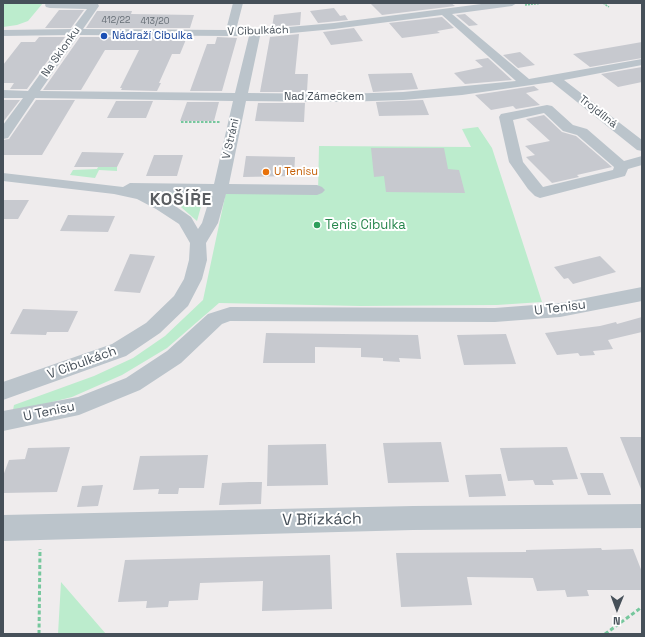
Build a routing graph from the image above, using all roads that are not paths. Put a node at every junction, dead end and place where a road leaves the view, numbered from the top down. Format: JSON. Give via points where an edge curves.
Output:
{"nodes":[{"id":1,"x":238,"y":3,"type":"edge"},
{"id":2,"x":512,"y":3,"type":"edge"},
{"id":3,"x":49,"y":6,"type":"edge"},
{"id":4,"x":459,"y":6,"type":"edge"},
{"id":5,"x":444,"y":12,"type":"junction"},
{"id":6,"x":37,"y":22,"type":"dead end"},
{"id":7,"x":29,"y":32,"type":"junction"},
{"id":8,"x":75,"y":32,"type":"junction"},
{"id":9,"x":254,"y":32,"type":"junction"},
{"id":10,"x":3,"y":33,"type":"edge"},
{"id":11,"x":230,"y":33,"type":"junction"},
{"id":12,"x":642,"y":62,"type":"edge"},
{"id":13,"x":554,"y":78,"type":"junction"},
{"id":14,"x":526,"y":82,"type":"junction"},
{"id":15,"x":3,"y":94,"type":"edge"},
{"id":16,"x":31,"y":94,"type":"junction"},
{"id":17,"x":240,"y":97,"type":"junction"},
{"id":18,"x":3,"y":135,"type":"edge"},
{"id":19,"x":642,"y":147,"type":"edge"},
{"id":20,"x":642,"y":160,"type":"edge"},
{"id":21,"x":621,"y":166,"type":"junction"},
{"id":22,"x":3,"y":177,"type":"edge"},
{"id":23,"x":114,"y":189,"type":"junction"},
{"id":24,"x":220,"y":189,"type":"junction"},
{"id":25,"x":317,"y":190,"type":"dead end"},
{"id":26,"x":198,"y":243,"type":"junction"},
{"id":27,"x":642,"y":294,"type":"edge"},
{"id":28,"x":3,"y":391,"type":"edge"},
{"id":29,"x":3,"y":422,"type":"edge"},
{"id":30,"x":642,"y":516,"type":"edge"},
{"id":31,"x":3,"y":528,"type":"edge"}],
"edges":[{"from":1,"to":11,"type":"street"},
{"from":2,"to":4,"type":"street","name":"V Cibulkách"},
{"from":3,"to":8,"type":"street","name":"Na Sklonku","via":[[94,6]]},
{"from":4,"to":5,"type":"street","name":"V Cibulkách"},
{"from":5,"to":9,"type":"street","name":"V Cibulkách","via":[[334,26]]},
{"from":5,"to":14,"type":"street"},
{"from":6,"to":7,"type":"street"},
{"from":7,"to":8,"type":"street","name":"V Cibulkách"},
{"from":7,"to":10,"type":"street","name":"V Cibulkách"},
{"from":8,"to":11,"type":"street","name":"V Cibulkách"},
{"from":8,"to":16,"type":"street","name":"Na Sklonku"},
{"from":9,"to":11,"type":"street","name":"V Cibulkách"},
{"from":9,"to":17,"type":"street","name":"V Stráni"},
{"from":12,"to":13,"type":"street","name":"Nad Zámečkem"},
{"from":13,"to":14,"type":"street","name":"Nad Zámečkem"},
{"from":13,"to":19,"type":"street","name":"Trojdílná"},
{"from":14,"to":17,"type":"street","name":"Nad Zámečkem","via":[[403,96]]},
{"from":15,"to":16,"type":"street","name":"Nad Zámečkem"},
{"from":16,"to":17,"type":"street","name":"Nad Zámečkem"},
{"from":16,"to":18,"type":"street","name":"Na Sklonku"},
{"from":17,"to":24,"type":"street","name":"V Stráni"},
{"from":20,"to":21,"type":"street"},
{"from":21,"to":21,"type":"street","via":[[582,132],[568,128],[547,109],[506,117],[516,162],[540,193],[620,173]]},
{"from":22,"to":23,"type":"street"},
{"from":23,"to":24,"type":"street"},
{"from":23,"to":26,"type":"street","via":[[142,196],[162,205],[185,221]]},
{"from":24,"to":25,"type":"street"},
{"from":24,"to":26,"type":"street","name":"V Stráni","via":[[210,223]]},
{"from":26,"to":28,"type":"street","name":"V Cibulkách","via":[[198,260],[193,279],[180,301],[153,328],[119,350]]},
{"from":27,"to":29,"type":"street","name":"U Tenisu","via":[[560,310],[495,315],[230,314],[215,319],[174,357],[133,384],[79,406]]},
{"from":30,"to":31,"type":"street","name":"V Břízkách","via":[[413,518]]}]}
